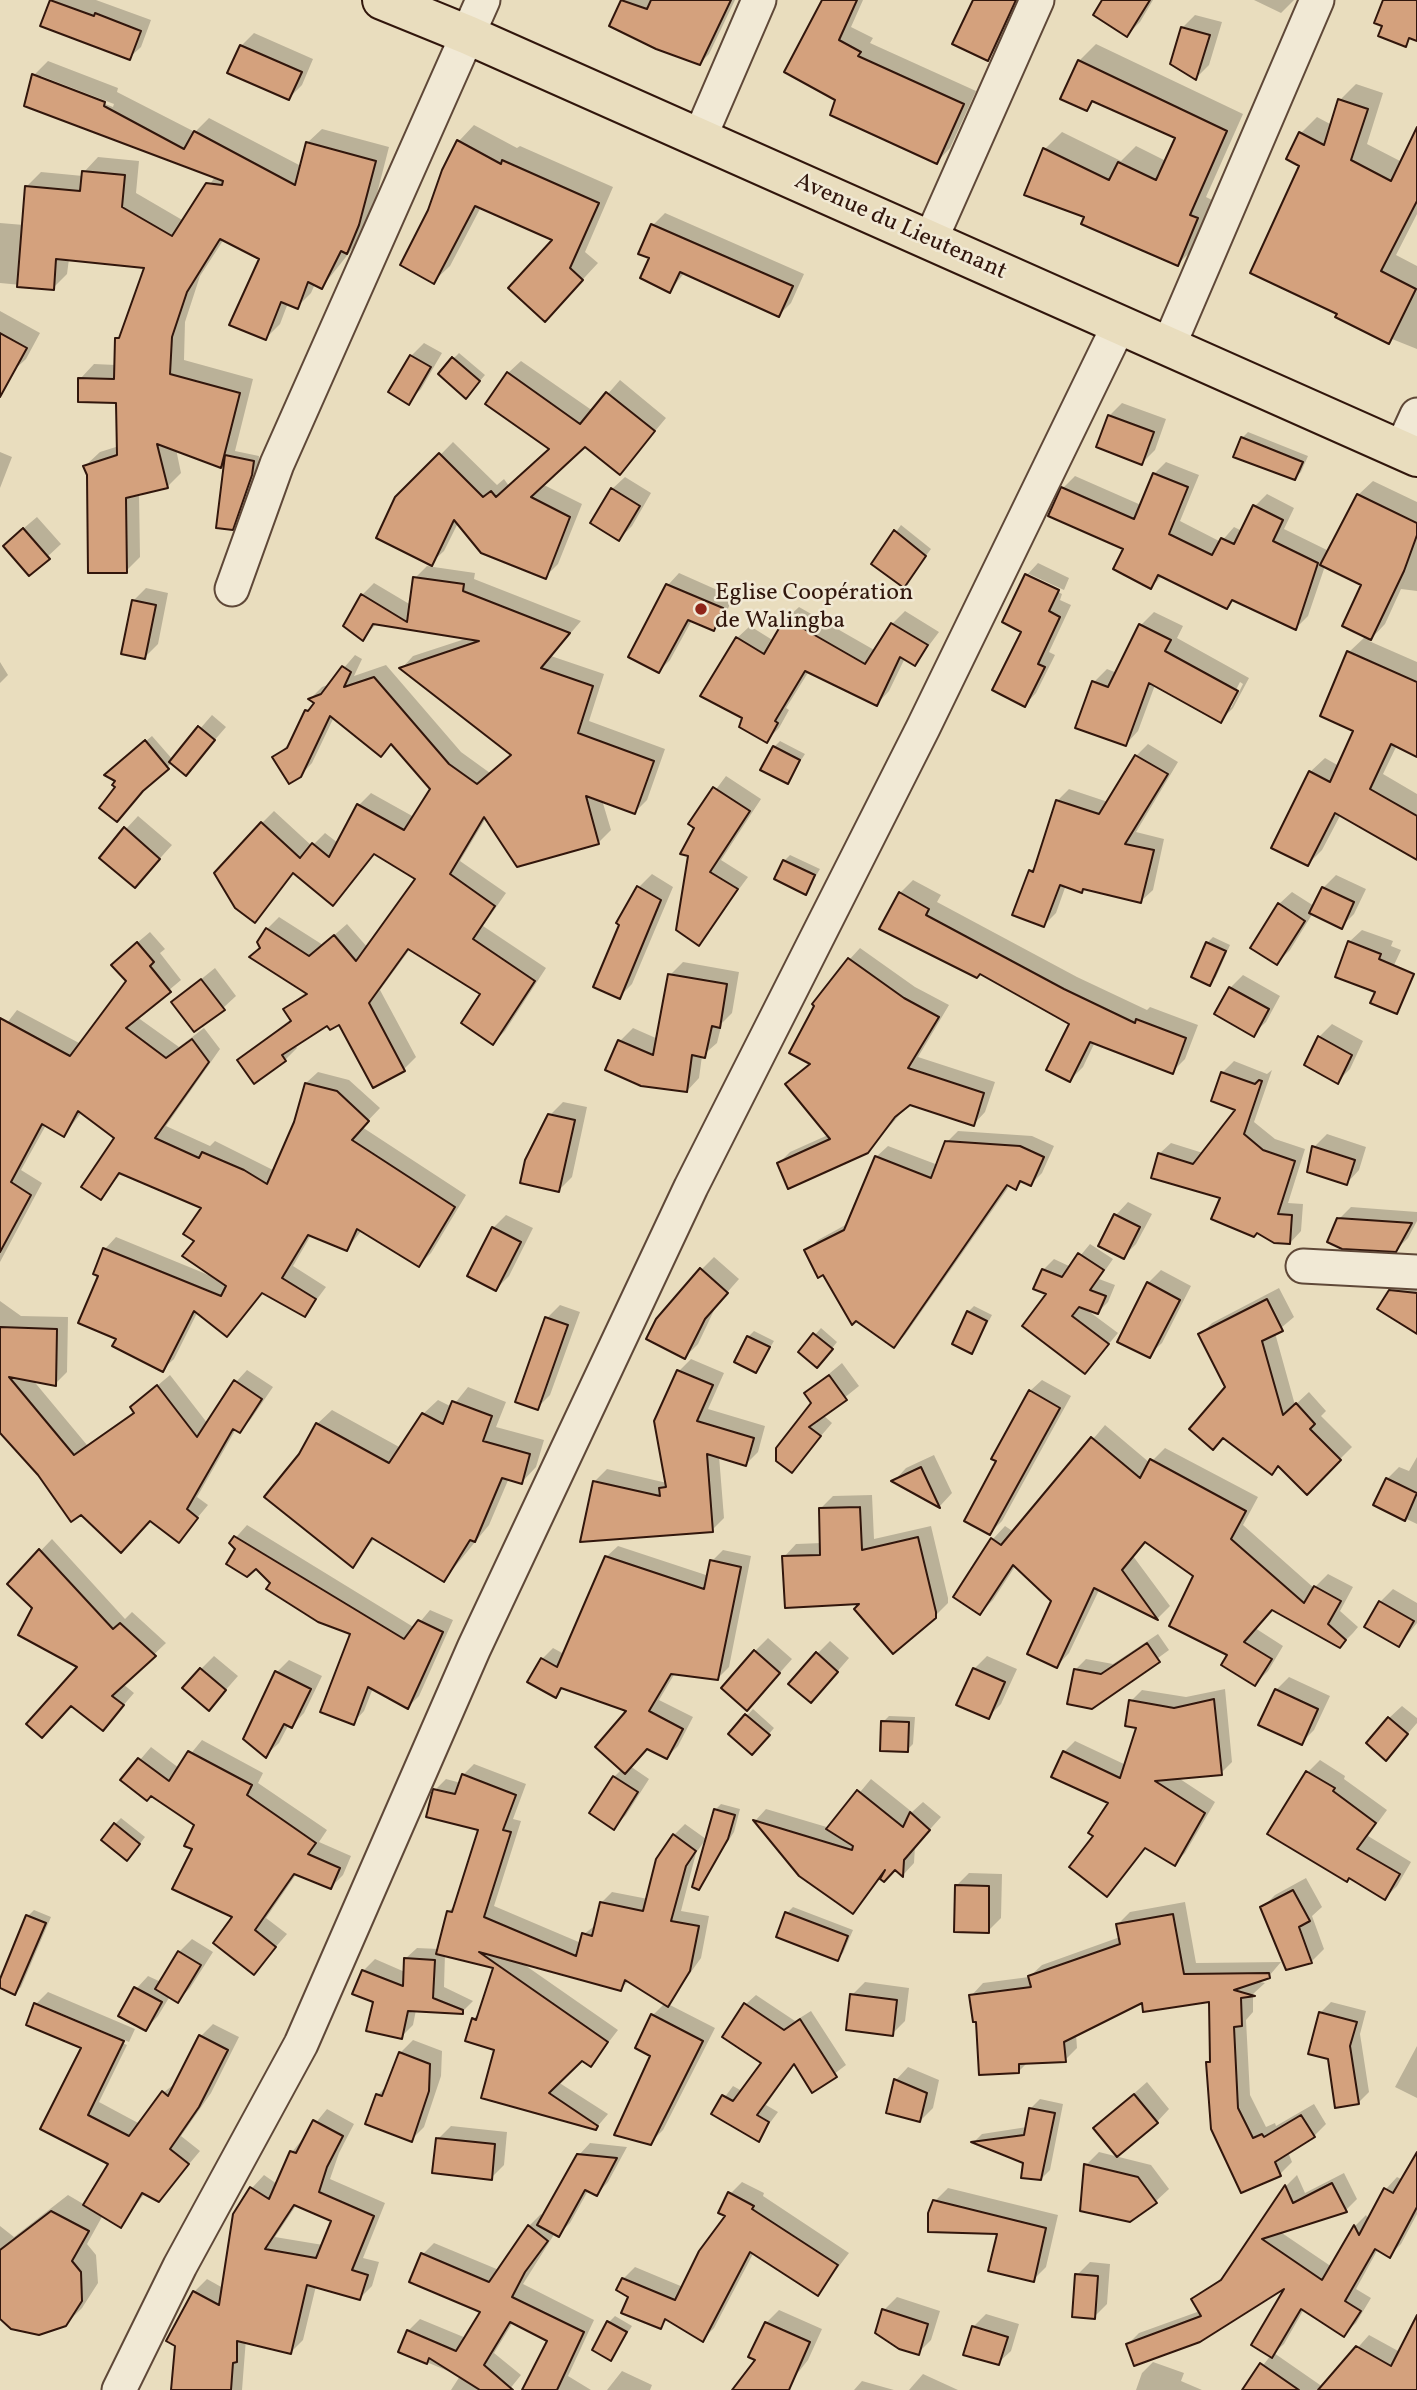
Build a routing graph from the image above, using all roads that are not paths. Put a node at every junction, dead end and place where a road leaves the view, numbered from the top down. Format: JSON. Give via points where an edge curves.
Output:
{"nodes":[{"id":1,"x":382,"y":0,"type":"edge"},
{"id":2,"x":483,"y":0,"type":"edge"},
{"id":3,"x":758,"y":0,"type":"edge"},
{"id":4,"x":1037,"y":0,"type":"edge"},
{"id":5,"x":1317,"y":0,"type":"edge"},
{"id":6,"x":468,"y":34,"type":"junction"},
{"id":7,"x":699,"y":139,"type":"junction"},
{"id":8,"x":930,"y":241,"type":"junction"},
{"id":9,"x":1120,"y":323,"type":"junction"},
{"id":10,"x":1169,"y":345,"type":"junction"},
{"id":11,"x":1417,"y":415,"type":"edge"},
{"id":12,"x":1409,"y":454,"type":"edge"},
{"id":13,"x":232,"y":589,"type":"dead end"},
{"id":14,"x":1303,"y":1266,"type":"dead end"},
{"id":15,"x":1417,"y":1272,"type":"edge"},
{"id":16,"x":119,"y":2390,"type":"edge"}],
"edges":[{"from":1,"to":6,"type":"main road","name":"Avenue du Lieutenant"},
{"from":2,"to":6,"type":"street"},
{"from":3,"to":7,"type":"street"},
{"from":4,"to":8,"type":"street"},
{"from":5,"to":10,"type":"street"},
{"from":6,"to":7,"type":"main road","name":"Avenue du Lieutenant"},
{"from":6,"to":13,"type":"street","via":[[277,464]]},
{"from":7,"to":8,"type":"main road","name":"Avenue du Lieutenant"},
{"from":8,"to":9,"type":"main road","name":"Avenue du Lieutenant"},
{"from":9,"to":10,"type":"main road","name":"Avenue du Lieutenant"},
{"from":9,"to":16,"type":"street","via":[[923,728],[691,1187],[474,1648],[301,2044],[180,2266]]},
{"from":10,"to":12,"type":"main road","name":"Avenue du Lieutenant"},
{"from":11,"to":12,"type":"street"},
{"from":14,"to":15,"type":"street"}]}
